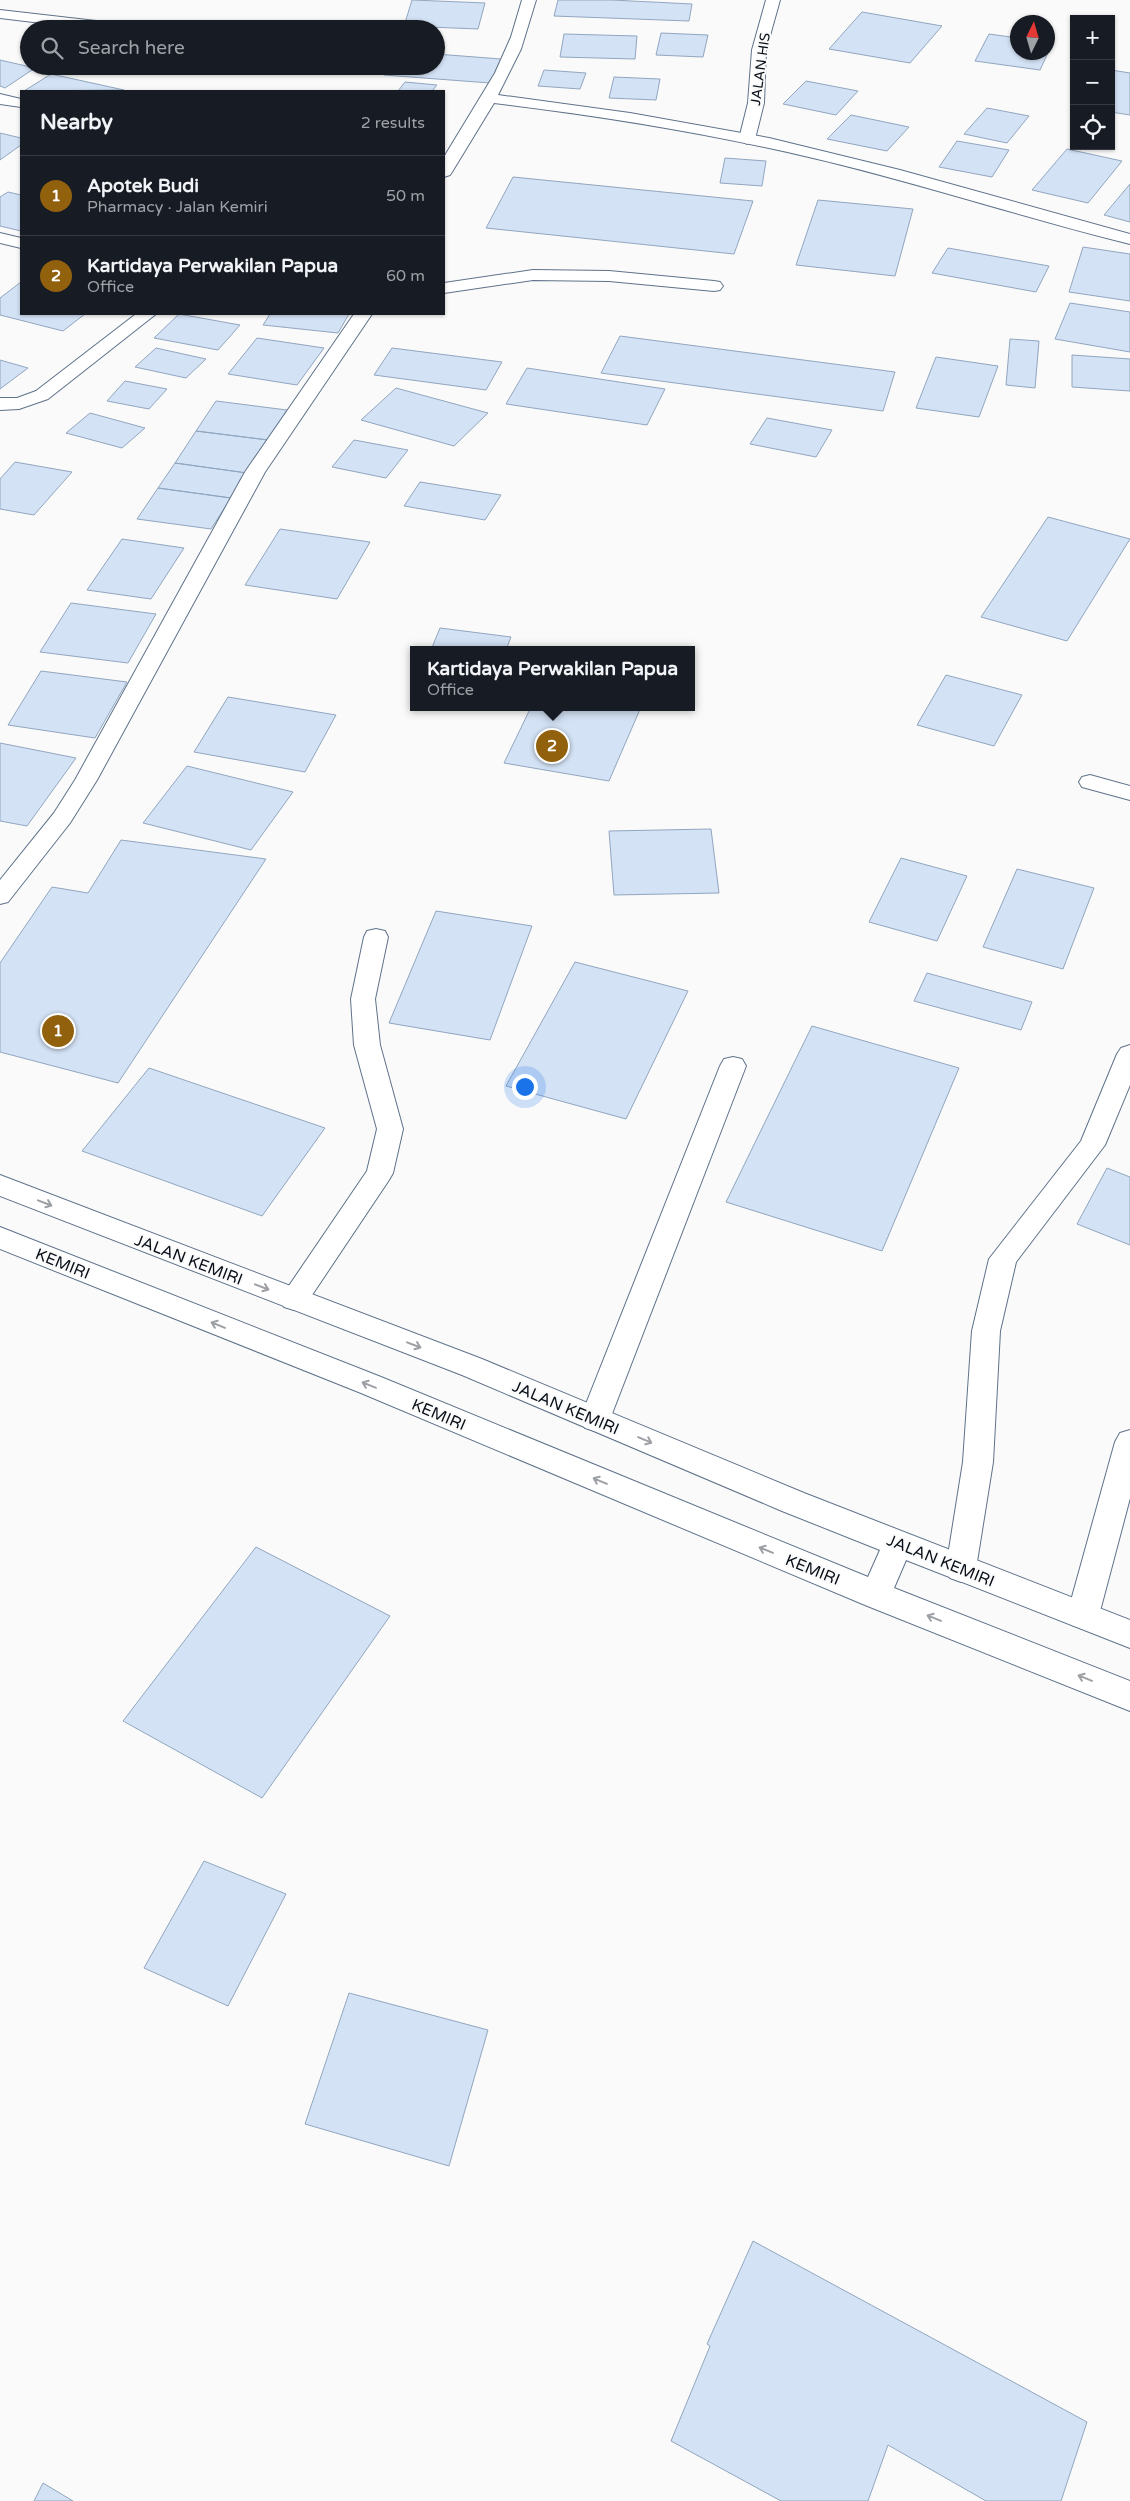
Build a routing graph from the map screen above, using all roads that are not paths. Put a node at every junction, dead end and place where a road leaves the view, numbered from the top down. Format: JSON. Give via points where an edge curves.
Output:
{"nodes":[{"id":1,"x":529,"y":0,"type":"edge"},
{"id":2,"x":773,"y":0,"type":"edge"},
{"id":3,"x":0,"y":14,"type":"edge"},
{"id":4,"x":52,"y":20,"type":"edge"},
{"id":5,"x":0,"y":98,"type":"edge"},
{"id":6,"x":490,"y":98,"type":"junction"},
{"id":7,"x":20,"y":103,"type":"edge"},
{"id":8,"x":747,"y":139,"type":"junction"},
{"id":9,"x":445,"y":170,"type":"edge"},
{"id":10,"x":0,"y":238,"type":"edge"},
{"id":11,"x":1130,"y":239,"type":"edge"},
{"id":12,"x":20,"y":243,"type":"edge"},
{"id":13,"x":714,"y":286,"type":"dead end"},
{"id":14,"x":445,"y":288,"type":"edge"},
{"id":15,"x":146,"y":315,"type":"edge"},
{"id":16,"x":363,"y":315,"type":"edge"},
{"id":17,"x":19,"y":403,"type":"junction"},
{"id":18,"x":0,"y":404,"type":"edge"},
{"id":19,"x":0,"y":421,"type":"edge"},
{"id":20,"x":1090,"y":782,"type":"dead end"},
{"id":21,"x":1130,"y":794,"type":"edge"},
{"id":22,"x":0,"y":896,"type":"edge"},
{"id":23,"x":376,"y":937,"type":"dead end"},
{"id":24,"x":1130,"y":1054,"type":"edge"},
{"id":25,"x":733,"y":1066,"type":"dead end"},
{"id":26,"x":0,"y":1185,"type":"edge"},
{"id":27,"x":0,"y":1238,"type":"edge"},
{"id":28,"x":294,"y":1299,"type":"junction"},
{"id":29,"x":595,"y":1419,"type":"junction"},
{"id":30,"x":1130,"y":1442,"type":"edge"},
{"id":31,"x":898,"y":1543,"type":"junction"},
{"id":32,"x":962,"y":1568,"type":"junction"},
{"id":33,"x":876,"y":1595,"type":"junction"},
{"id":34,"x":1083,"y":1615,"type":"junction"},
{"id":35,"x":1130,"y":1634,"type":"edge"},
{"id":36,"x":1130,"y":1696,"type":"edge"}],
"edges":[{"from":1,"to":6,"type":"main road","via":[[513,52]]},
{"from":2,"to":8,"type":"main road","name":"JALAN HIS","via":[[759,50],[756,103]]},
{"from":3,"to":4,"type":"main road"},
{"from":5,"to":7,"type":"main road"},
{"from":6,"to":8,"type":"main road","via":[[676,124]]},
{"from":6,"to":9,"type":"main road"},
{"from":8,"to":11,"type":"main road","via":[[860,164]]},
{"from":10,"to":12,"type":"main road"},
{"from":13,"to":14,"type":"main road","via":[[609,276],[533,275]]},
{"from":15,"to":17,"type":"main road","via":[[42,395]]},
{"from":16,"to":22,"type":"main road","via":[[255,472],[86,780],[62,818]]},
{"from":17,"to":18,"type":"main road"},
{"from":17,"to":19,"type":"main road"},
{"from":20,"to":21,"type":"main road"},
{"from":23,"to":28,"type":"main road","via":[[363,999],[375,1080],[390,1129],[380,1173]]},
{"from":24,"to":32,"type":"main road","via":[[1092,1145],[1003,1259],[986,1331],[978,1462]]},
{"from":25,"to":29,"type":"main road"},
{"from":26,"to":28,"type":"main road","name":"JALAN KEMIRI","one_way":true},
{"from":33,"to":27,"type":"main road","name":"KEMIRI","one_way":true,"via":[[371,1385]]},
{"from":28,"to":29,"type":"main road","name":"JALAN KEMIRI","one_way":true,"via":[[472,1367]]},
{"from":29,"to":31,"type":"main road","name":"JALAN KEMIRI","one_way":true},
{"from":30,"to":34,"type":"main road"},
{"from":31,"to":32,"type":"main road","name":"JALAN KEMIRI"},
{"from":31,"to":33,"type":"main road"},
{"from":32,"to":34,"type":"main road","name":"JALAN KEMIRI"},
{"from":36,"to":33,"type":"main road","one_way":true},
{"from":34,"to":35,"type":"main road","name":"JALAN KEMIRI"}]}
